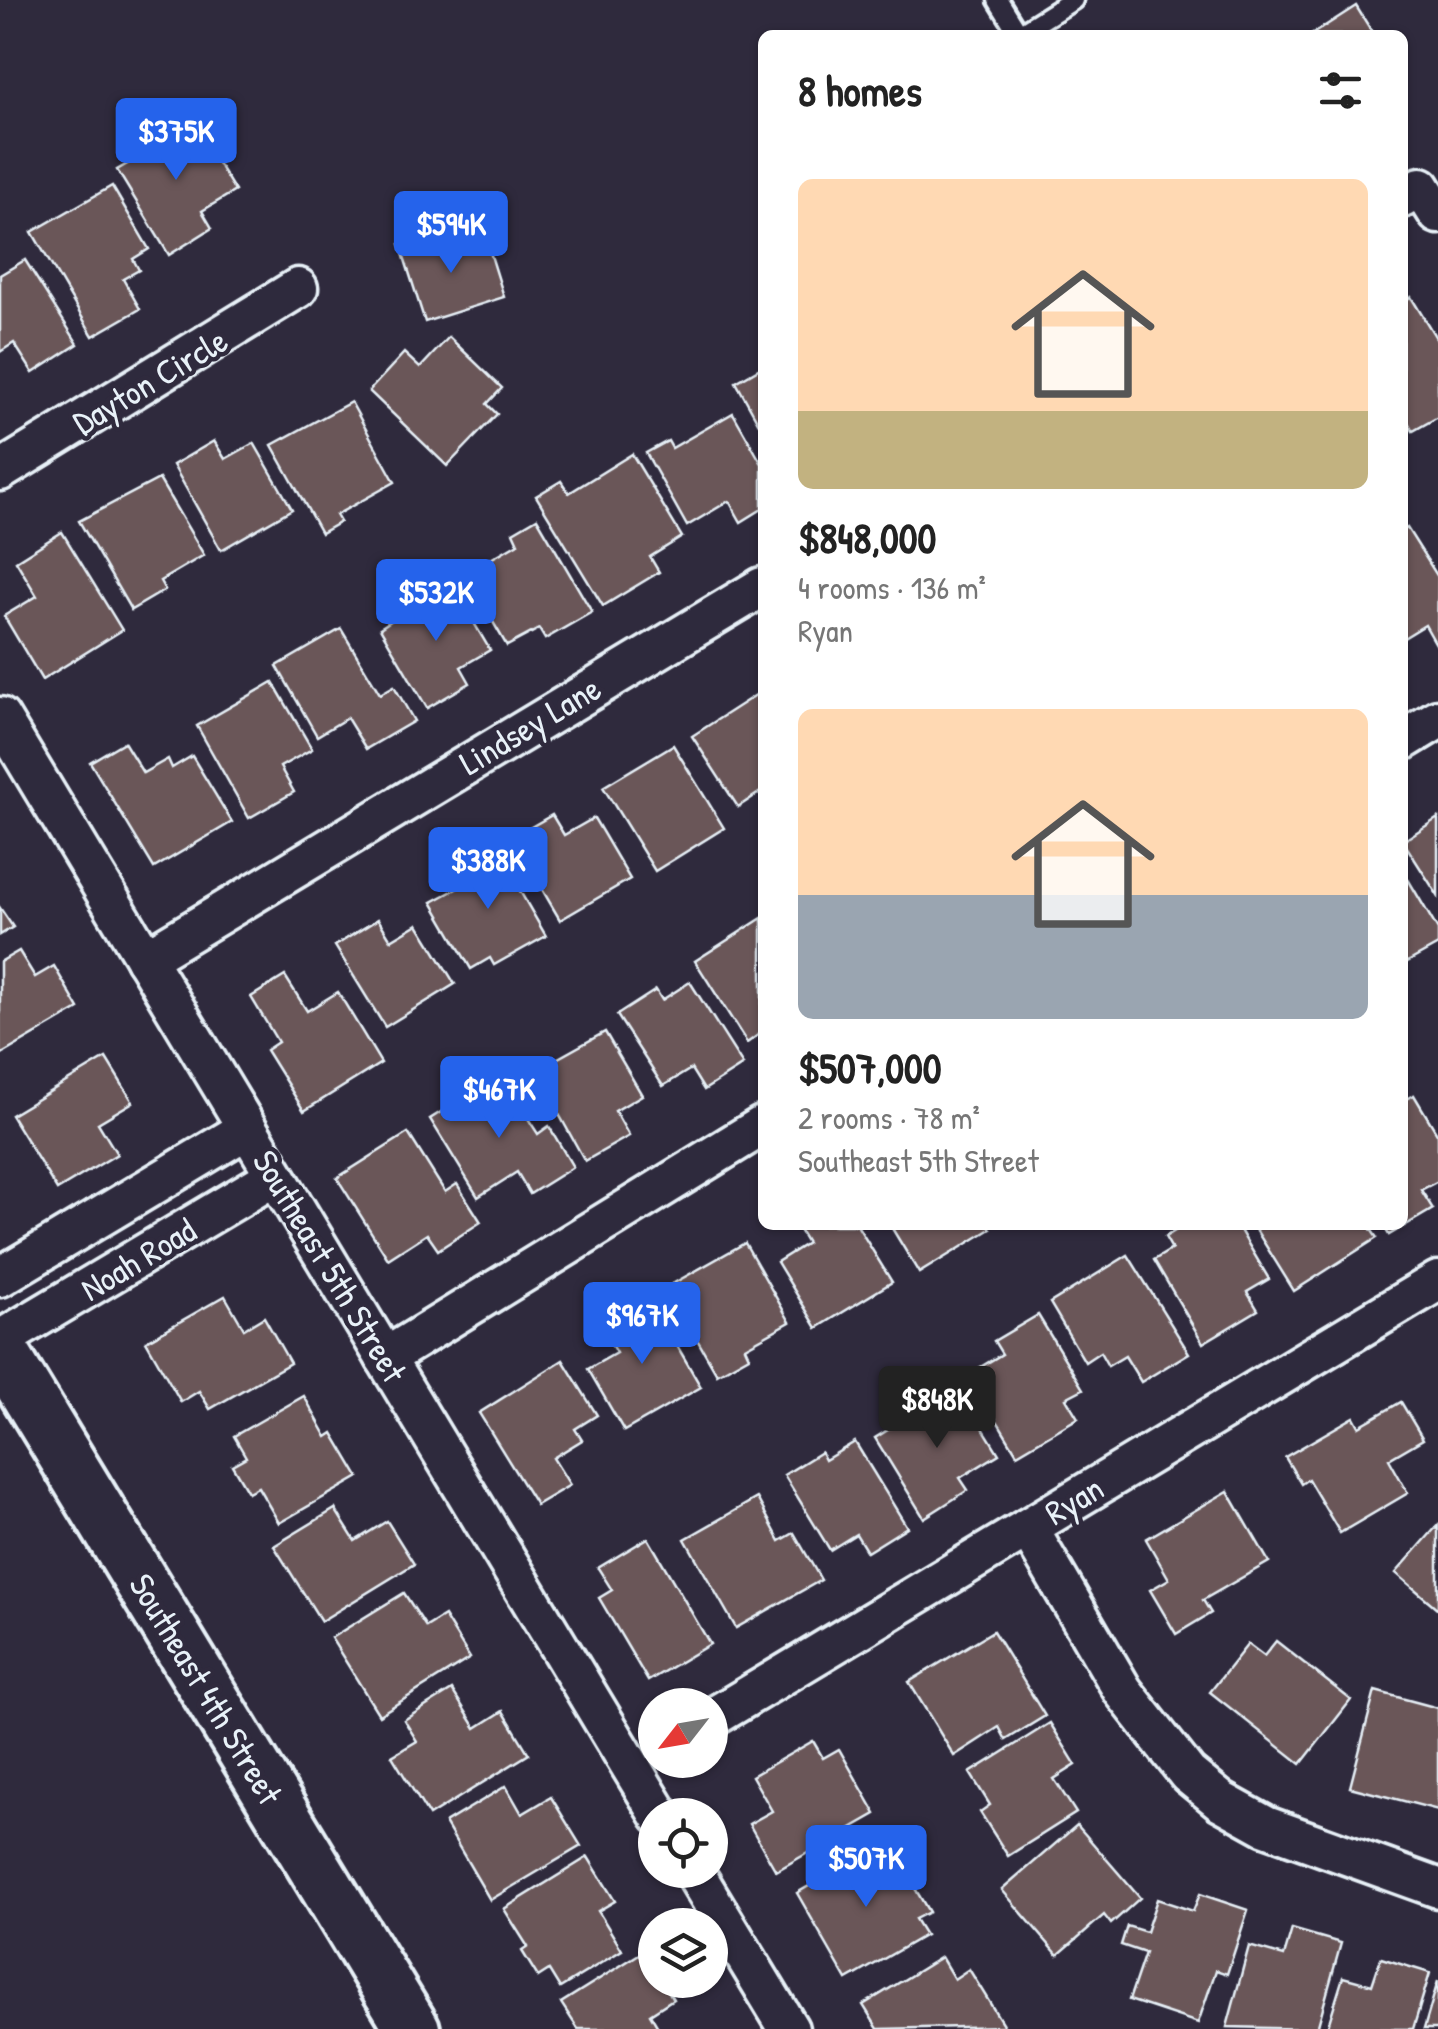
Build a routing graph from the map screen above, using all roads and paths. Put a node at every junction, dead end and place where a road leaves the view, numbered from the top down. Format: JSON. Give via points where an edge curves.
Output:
{"nodes":[{"id":1,"x":998,"y":0,"type":"edge"},
{"id":2,"x":1073,"y":0,"type":"edge"},
{"id":3,"x":1017,"y":30,"type":"edge"},
{"id":4,"x":1025,"y":30,"type":"edge"},
{"id":5,"x":298,"y":288,"type":"dead end"},
{"id":6,"x":0,"y":470,"type":"edge"},
{"id":7,"x":758,"y":589,"type":"edge"},
{"id":8,"x":0,"y":717,"type":"edge"},
{"id":9,"x":1438,"y":720,"type":"edge"},
{"id":10,"x":1408,"y":738,"type":"edge"},
{"id":11,"x":145,"y":959,"type":"junction"},
{"id":12,"x":758,"y":1128,"type":"edge"},
{"id":13,"x":247,"y":1129,"type":"junction"},
{"id":14,"x":275,"y":1176,"type":"junction"},
{"id":15,"x":0,"y":1277,"type":"edge"},
{"id":16,"x":1432,"y":1296,"type":"edge"},
{"id":17,"x":0,"y":1340,"type":"edge"},
{"id":18,"x":0,"y":1349,"type":"edge"},
{"id":19,"x":385,"y":1358,"type":"junction"},
{"id":20,"x":1028,"y":1528,"type":"junction"},
{"id":21,"x":728,"y":1708,"type":"edge"},
{"id":22,"x":638,"y":1751,"type":"edge"},
{"id":23,"x":704,"y":1888,"type":"edge"},
{"id":24,"x":1438,"y":1888,"type":"edge"},
{"id":25,"x":413,"y":2029,"type":"edge"},
{"id":26,"x":789,"y":2029,"type":"edge"}],
"edges":[{"from":1,"to":3,"type":"lane"},
{"from":2,"to":4,"type":"lane"},
{"from":5,"to":6,"type":"street","name":"Dayton Circle"},
{"from":7,"to":11,"type":"street","name":"Lindsey Lane"},
{"from":8,"to":11,"type":"street","name":"Southeast 5th Street"},
{"from":9,"to":10,"type":"street"},
{"from":11,"to":13,"type":"street","name":"Southeast 5th Street"},
{"from":12,"to":19,"type":"street"},
{"from":13,"to":14,"type":"street","name":"Southeast 5th Street"},
{"from":13,"to":15,"type":"street","name":"Noah Road"},
{"from":14,"to":17,"type":"street","name":"Noah Road"},
{"from":14,"to":19,"type":"street","name":"Southeast 5th Street"},
{"from":16,"to":20,"type":"street","name":"Ryan"},
{"from":18,"to":25,"type":"main road","name":"Southeast 4th Street"},
{"from":19,"to":22,"type":"street","name":"Southeast 5th Street"},
{"from":20,"to":21,"type":"street","name":"Ryan"},
{"from":20,"to":24,"type":"street","via":[[1123,1691],[1188,1774],[1266,1826]]},
{"from":23,"to":26,"type":"street"}]}
